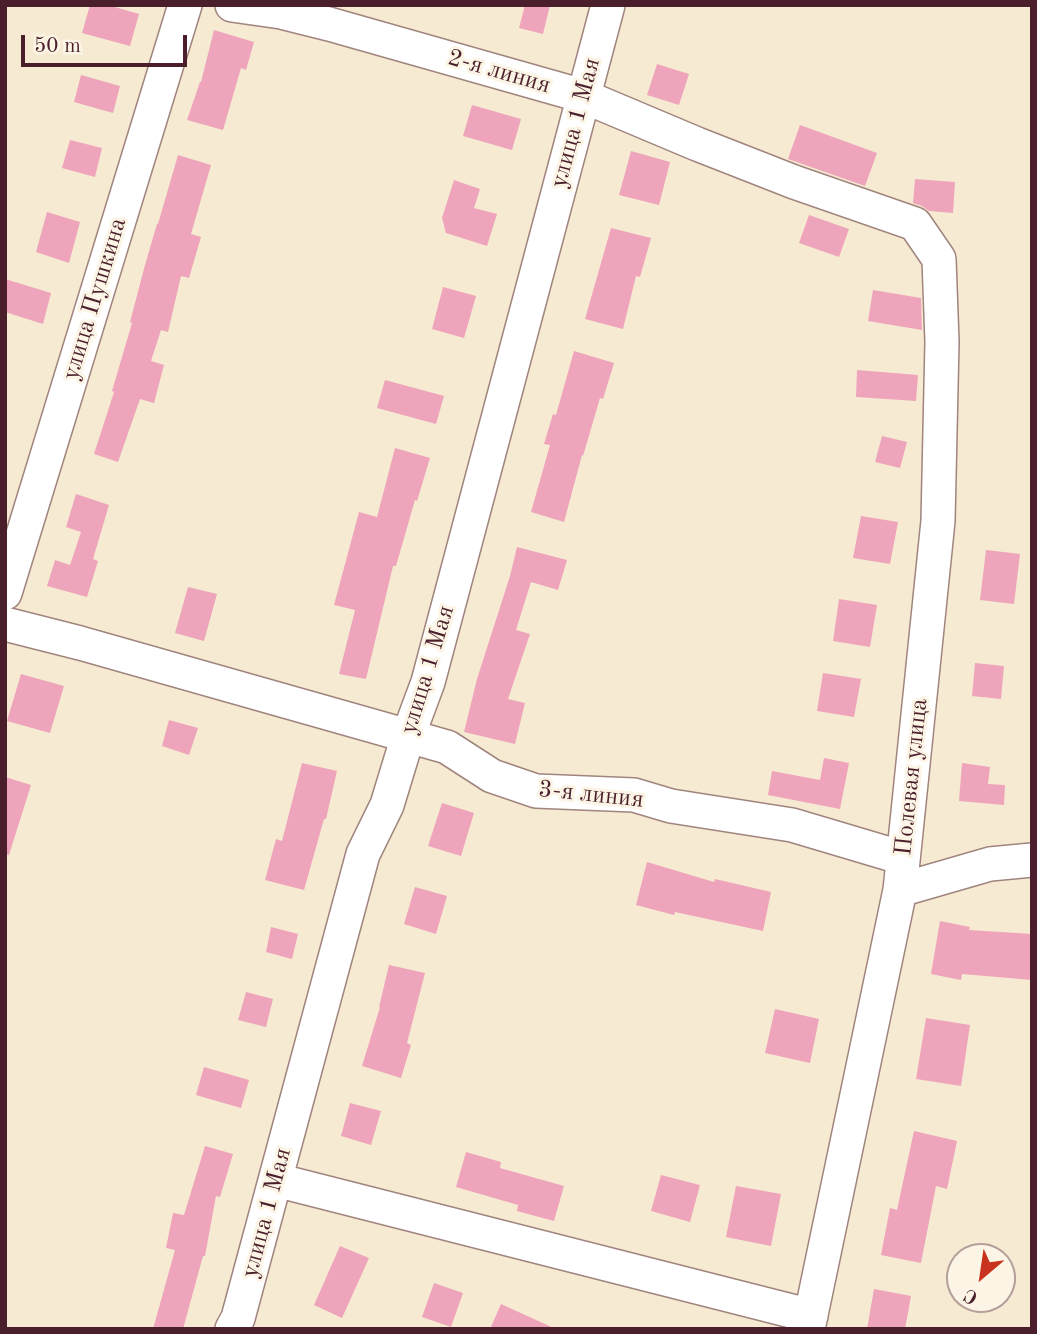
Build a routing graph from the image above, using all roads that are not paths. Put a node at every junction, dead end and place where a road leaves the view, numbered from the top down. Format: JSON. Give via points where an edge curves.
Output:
{"nodes":[{"id":1,"x":185,"y":5,"type":"edge"},
{"id":2,"x":232,"y":5,"type":"edge"},
{"id":3,"x":608,"y":5,"type":"edge"},
{"id":4,"x":583,"y":96,"type":"junction"},
{"id":5,"x":915,"y":225,"type":"joint"},
{"id":6,"x":5,"y":593,"type":"edge"},
{"id":7,"x":5,"y":624,"type":"edge"},
{"id":8,"x":408,"y":736,"type":"junction"},
{"id":9,"x":1032,"y":860,"type":"edge"},
{"id":10,"x":902,"y":874,"type":"junction"},
{"id":11,"x":276,"y":1180,"type":"junction"},
{"id":12,"x":810,"y":1322,"type":"edge"},
{"id":13,"x":232,"y":1329,"type":"edge"}],
"edges":[{"from":1,"to":6,"type":"street","name":"улица Пушкина"},
{"from":2,"to":4,"type":"street","name":"2-я линия","via":[[329,24]]},
{"from":3,"to":4,"type":"street","name":"улица 1 Мая"},
{"from":4,"to":5,"type":"street","name":"2-я линия"},
{"from":4,"to":8,"type":"street","name":"улица 1 Мая","via":[[428,682]]},
{"from":5,"to":10,"type":"street","name":"Полевая улица","via":[[939,259],[942,342],[938,521]]},
{"from":7,"to":8,"type":"street","name":"3-я линия"},
{"from":8,"to":10,"type":"street","name":"3-я линия","via":[[447,747],[492,776],[536,791],[634,795],[671,806],[792,825]]},
{"from":8,"to":11,"type":"street","name":"улица 1 Мая","via":[[387,805],[363,854]]},
{"from":9,"to":10,"type":"street"},
{"from":10,"to":12,"type":"street","name":"Полевая улица"},
{"from":11,"to":12,"type":"street"},
{"from":11,"to":13,"type":"street","name":"улица 1 Мая"}]}
